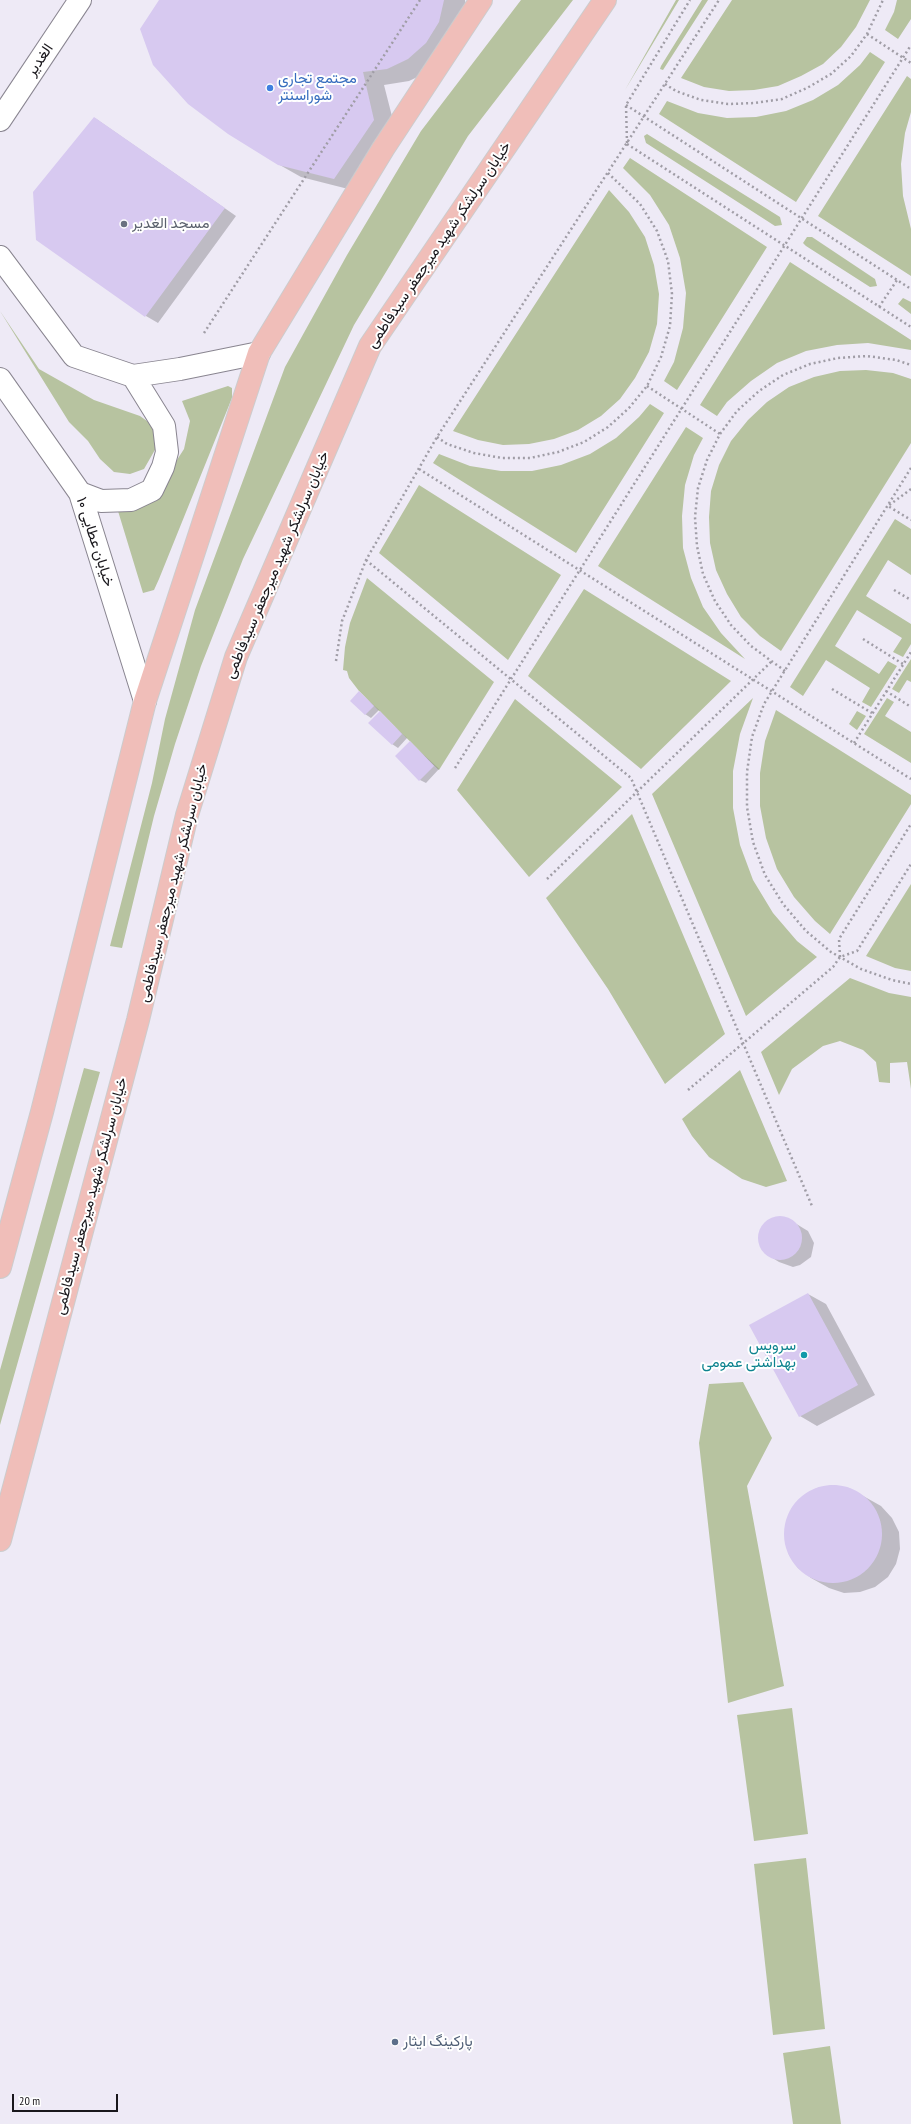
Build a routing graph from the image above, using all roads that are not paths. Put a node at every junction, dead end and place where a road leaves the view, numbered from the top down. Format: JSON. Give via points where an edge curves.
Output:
{"nodes":[{"id":1,"x":80,"y":0,"type":"edge"},
{"id":2,"x":481,"y":0,"type":"edge"},
{"id":3,"x":605,"y":0,"type":"edge"},
{"id":4,"x":0,"y":120,"type":"edge"},
{"id":5,"x":0,"y":257,"type":"edge"},
{"id":6,"x":259,"y":353,"type":"junction"},
{"id":7,"x":133,"y":376,"type":"junction"},
{"id":8,"x":2,"y":387,"type":"edge"},
{"id":9,"x":80,"y":493,"type":"junction"},
{"id":10,"x":145,"y":701,"type":"junction"},
{"id":11,"x":0,"y":1268,"type":"edge"},
{"id":12,"x":0,"y":1540,"type":"edge"}],
"edges":[{"from":1,"to":4,"type":"street","name":"الغدیر"},
{"from":2,"to":6,"type":"main road","via":[[383,149]]},
{"from":3,"to":12,"type":"main road","name":"خیابان سرلشکر شهید میرجعفر سیدفاطمی","via":[[370,346],[236,656],[187,815],[138,1020]]},
{"from":5,"to":7,"type":"street","via":[[74,356]]},
{"from":6,"to":7,"type":"street"},
{"from":6,"to":10,"type":"main road"},
{"from":7,"to":9,"type":"street","via":[[164,426],[167,452],[163,467],[152,490],[130,500],[101,501]]},
{"from":8,"to":9,"type":"street","name":"خیابان عطایی ۱۰"},
{"from":9,"to":10,"type":"street","name":"خیابان عطایی ۱۰"},
{"from":10,"to":11,"type":"main road","via":[[42,1112]]}]}
